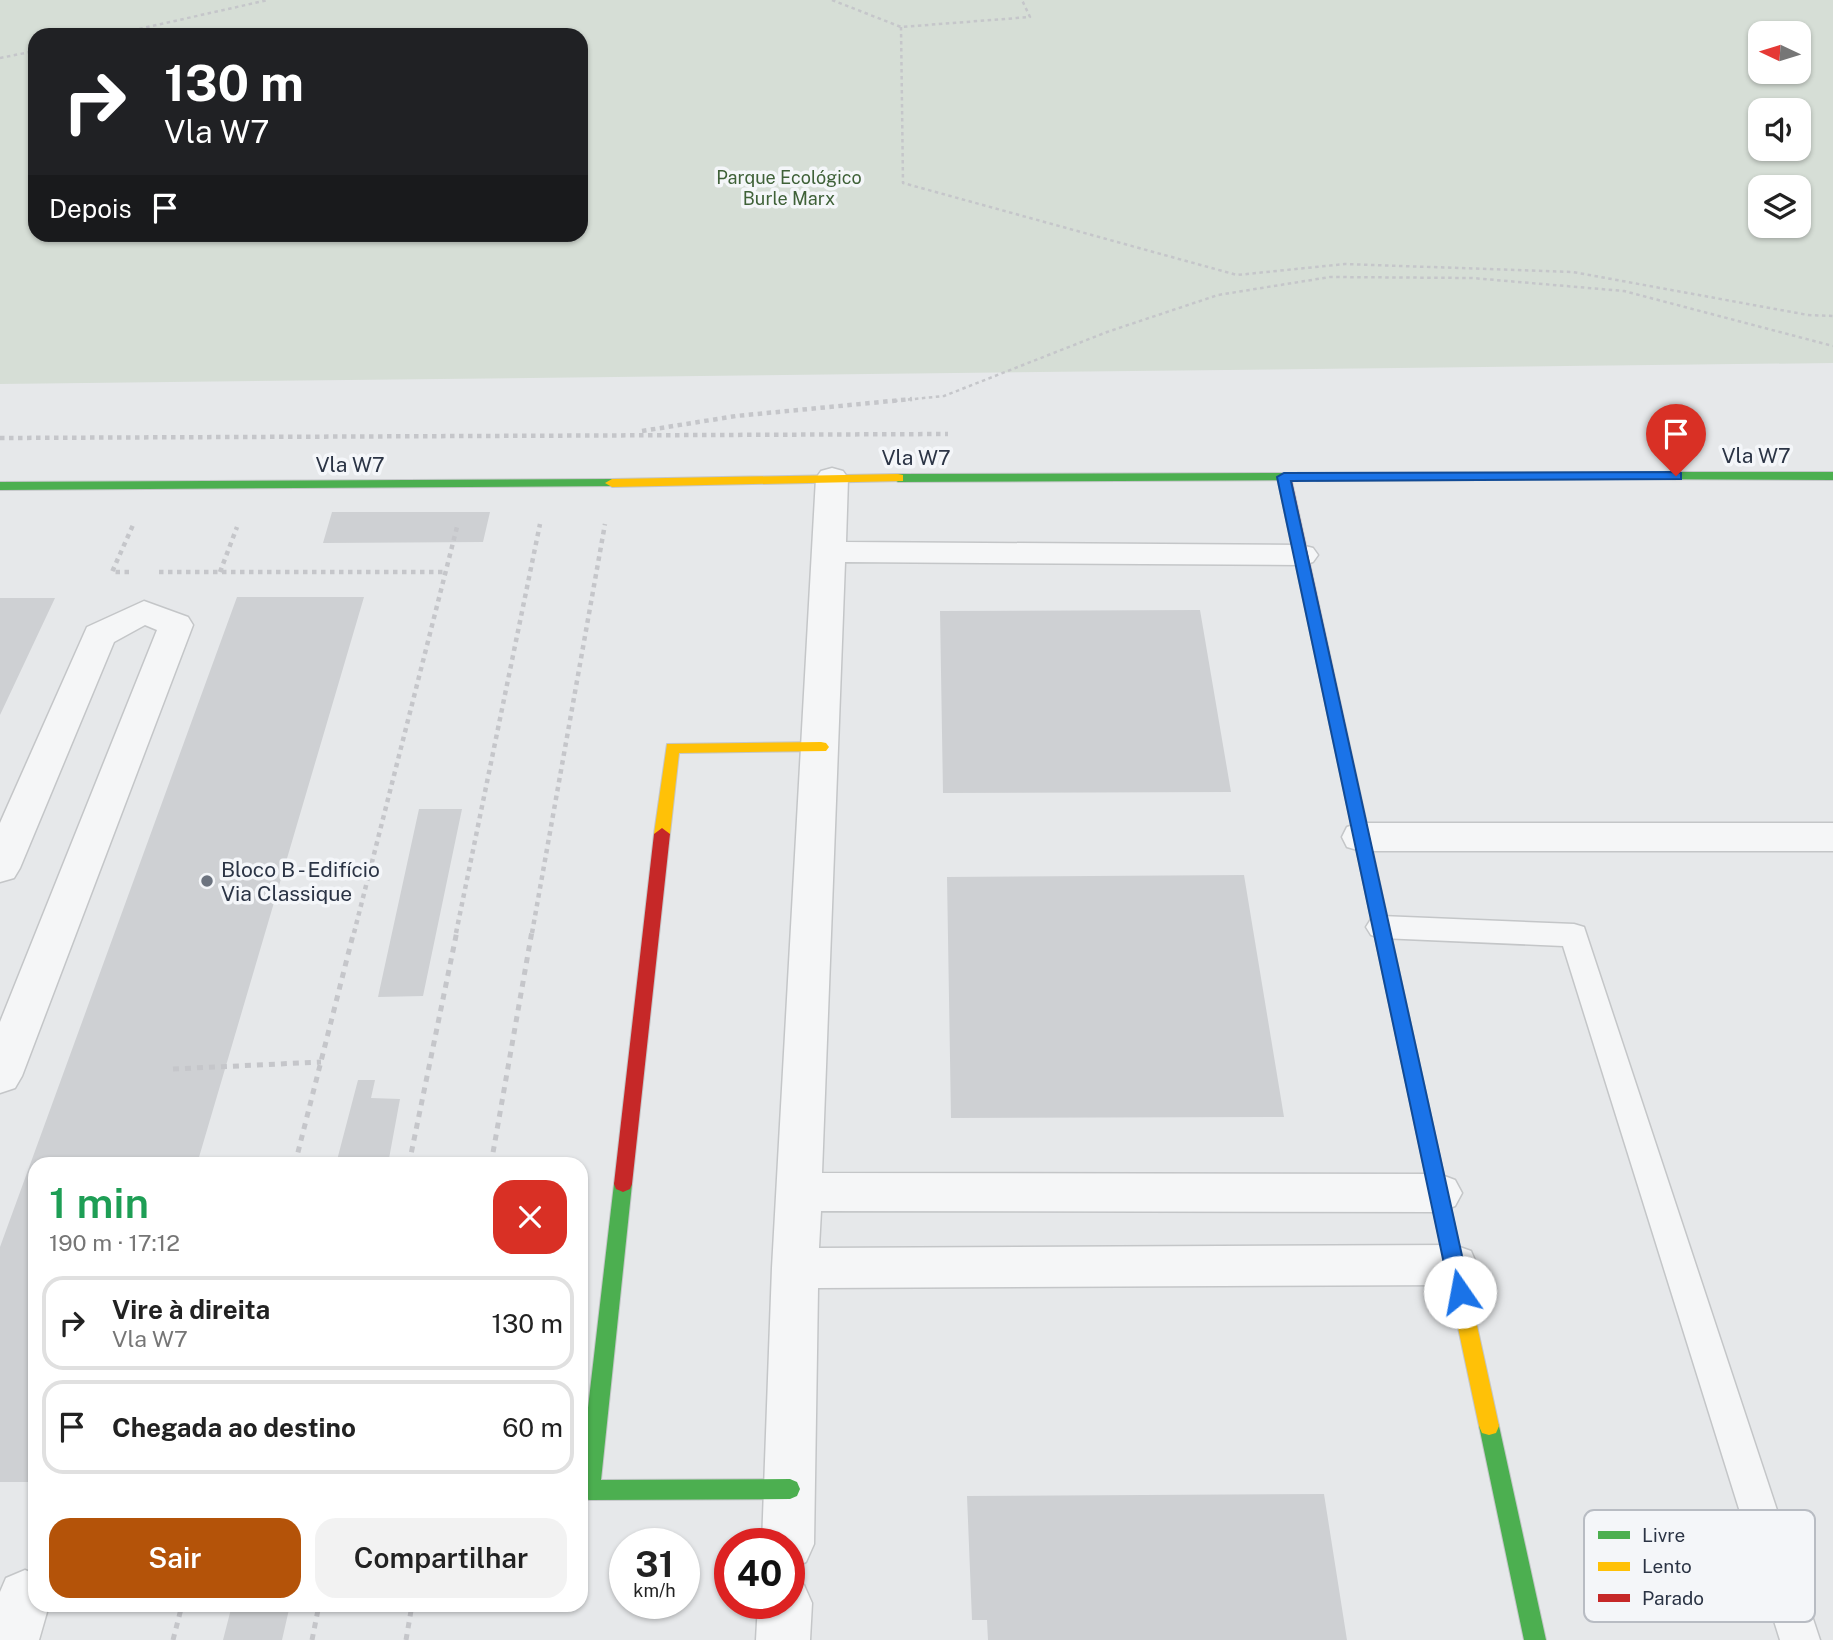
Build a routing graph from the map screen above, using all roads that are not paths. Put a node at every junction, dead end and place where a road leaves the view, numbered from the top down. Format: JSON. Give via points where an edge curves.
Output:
{"nodes":[{"id":1,"x":1833,"y":476,"type":"edge"},
{"id":2,"x":1284,"y":477,"type":"junction"},
{"id":3,"x":832,"y":478,"type":"junction"},
{"id":4,"x":0,"y":486,"type":"edge"},
{"id":5,"x":830,"y":552,"type":"junction"},
{"id":6,"x":1301,"y":555,"type":"junction"},
{"id":7,"x":821,"y":747,"type":"junction"},
{"id":8,"x":1362,"y":837,"type":"junction"},
{"id":9,"x":1833,"y":837,"type":"edge"},
{"id":10,"x":0,"y":867,"type":"edge"},
{"id":11,"x":1381,"y":927,"type":"junction"},
{"id":12,"x":0,"y":1076,"type":"edge"},
{"id":13,"x":799,"y":1192,"type":"junction"},
{"id":14,"x":1439,"y":1193,"type":"junction"},
{"id":15,"x":1454,"y":1265,"type":"junction"},
{"id":16,"x":795,"y":1268,"type":"junction"},
{"id":17,"x":790,"y":1489,"type":"junction"},
{"id":18,"x":1758,"y":1510,"type":"edge"},
{"id":19,"x":789,"y":1528,"type":"edge"},
{"id":20,"x":784,"y":1619,"type":"edge"},
{"id":21,"x":1794,"y":1622,"type":"edge"},
{"id":22,"x":783,"y":1640,"type":"edge"},
{"id":23,"x":1535,"y":1640,"type":"edge"},
{"id":24,"x":1800,"y":1640,"type":"edge"}],
"edges":[{"from":1,"to":2,"type":"street","name":"Vla W7"},
{"from":2,"to":3,"type":"street","name":"Vla W7"},
{"from":2,"to":6,"type":"street"},
{"from":3,"to":4,"type":"street","name":"Vla W7","via":[[548,485]]},
{"from":3,"to":5,"type":"street"},
{"from":5,"to":6,"type":"street"},
{"from":5,"to":7,"type":"street"},
{"from":6,"to":8,"type":"street"},
{"from":7,"to":13,"type":"street"},
{"from":7,"to":17,"type":"street","via":[[672,748],[589,1490]]},
{"from":8,"to":9,"type":"street"},
{"from":8,"to":11,"type":"street"},
{"from":10,"to":12,"type":"street","via":[[99,635],[144,612],[176,625]]},
{"from":11,"to":14,"type":"street"},
{"from":11,"to":18,"type":"lane","via":[[1574,935]]},
{"from":13,"to":14,"type":"street"},
{"from":13,"to":16,"type":"street"},
{"from":14,"to":15,"type":"street"},
{"from":15,"to":16,"type":"street"},
{"from":15,"to":23,"type":"street"},
{"from":16,"to":17,"type":"street"},
{"from":17,"to":19,"type":"street"},
{"from":20,"to":22,"type":"street"},
{"from":21,"to":24,"type":"lane"}]}
